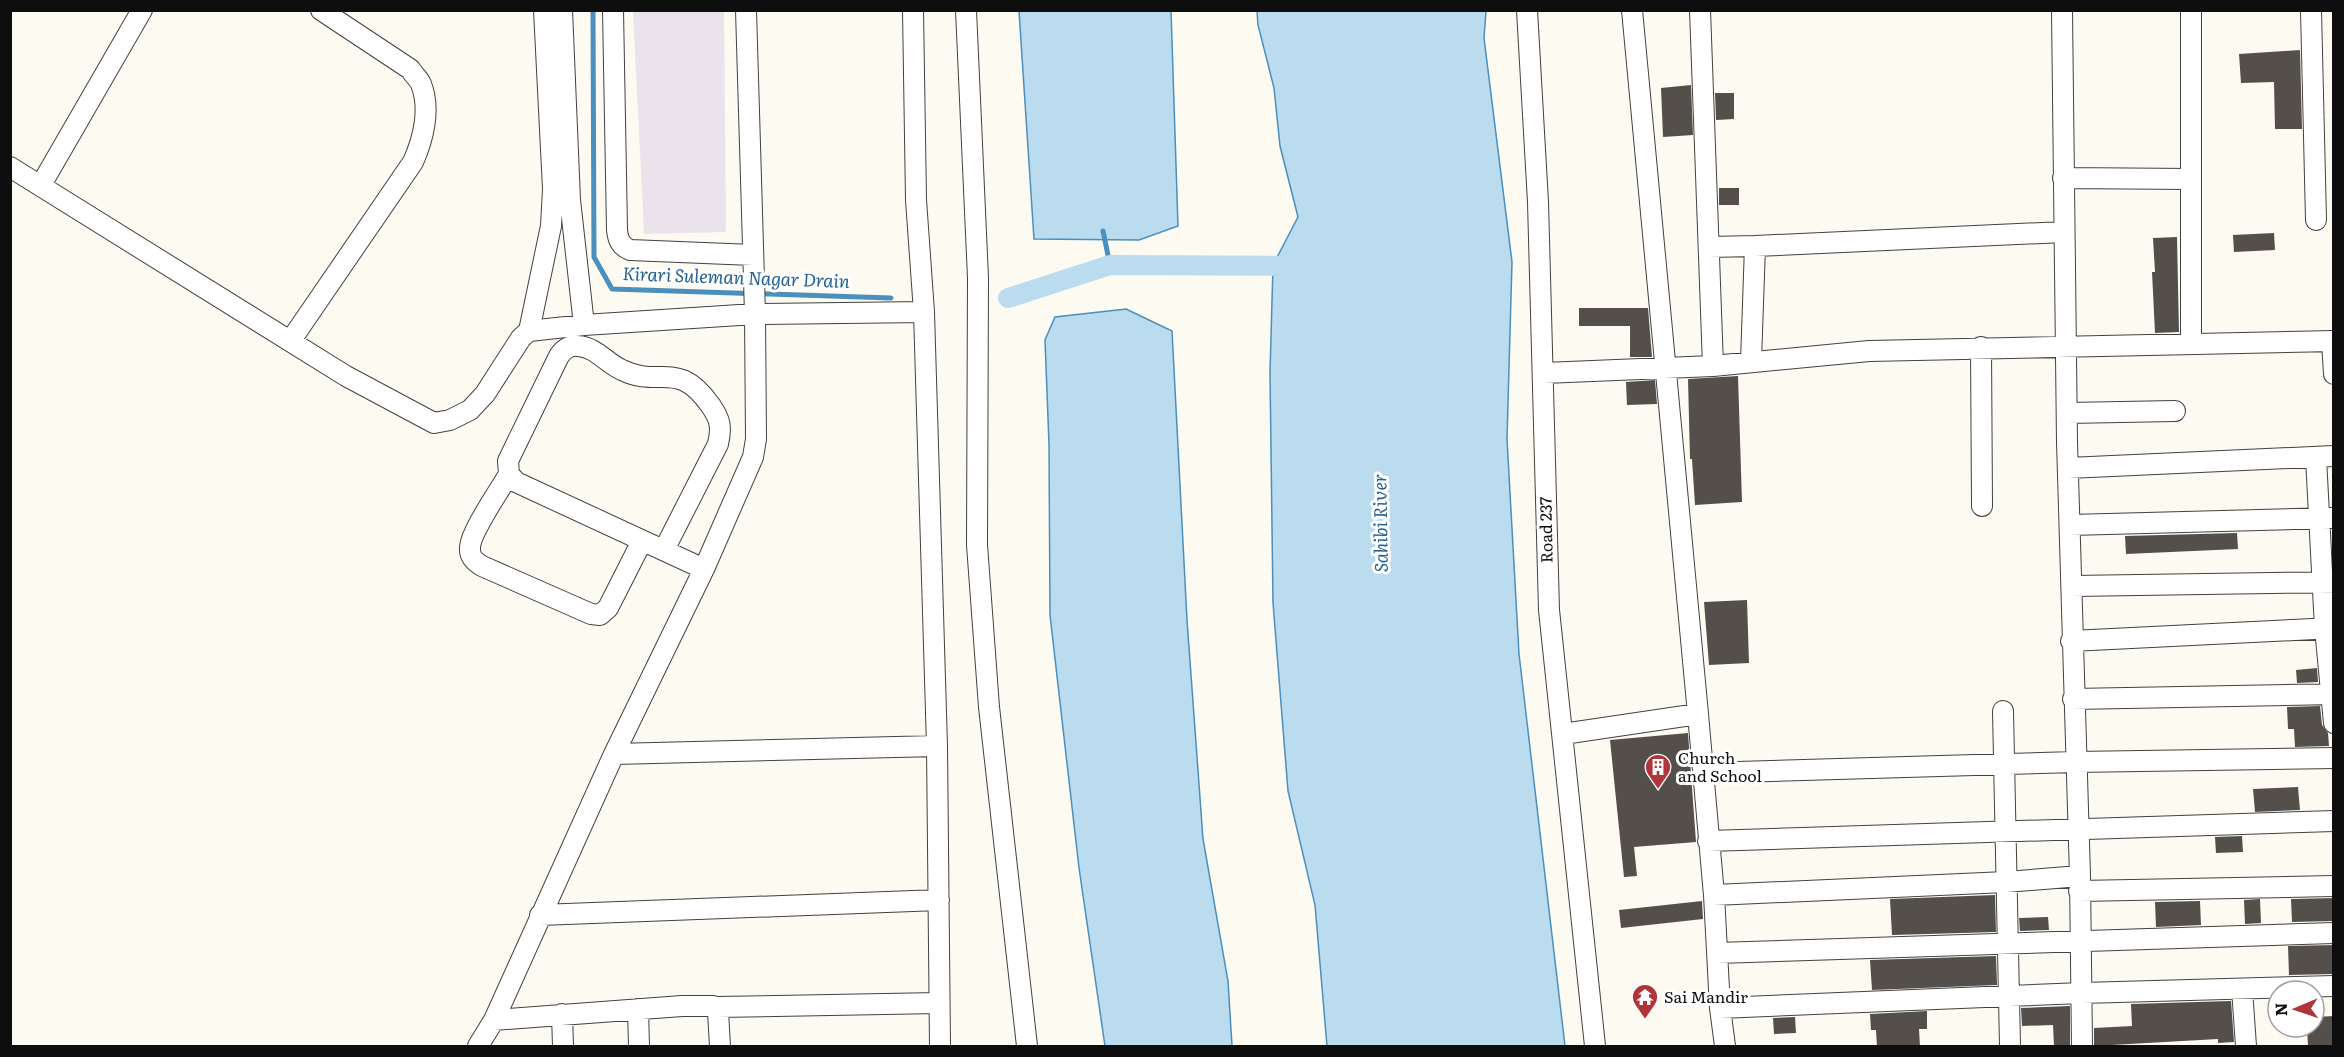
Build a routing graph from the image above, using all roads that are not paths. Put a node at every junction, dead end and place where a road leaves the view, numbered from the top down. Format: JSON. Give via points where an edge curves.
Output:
{"nodes":[{"id":1,"x":142,"y":10,"type":"edge"},
{"id":2,"x":321,"y":10,"type":"edge"},
{"id":3,"x":544,"y":10,"type":"edge"},
{"id":4,"x":562,"y":10,"type":"edge"},
{"id":5,"x":613,"y":10,"type":"edge"},
{"id":6,"x":746,"y":10,"type":"edge"},
{"id":7,"x":913,"y":10,"type":"edge"},
{"id":8,"x":966,"y":10,"type":"edge"},
{"id":9,"x":1527,"y":10,"type":"edge"},
{"id":10,"x":1632,"y":10,"type":"edge"},
{"id":11,"x":1700,"y":10,"type":"edge"},
{"id":12,"x":2062,"y":10,"type":"edge"},
{"id":13,"x":2191,"y":10,"type":"edge"},
{"id":14,"x":2311,"y":10,"type":"edge"},
{"id":15,"x":10,"y":167,"type":"edge"},
{"id":16,"x":2063,"y":178,"type":"junction"},
{"id":17,"x":2191,"y":179,"type":"junction"},
{"id":18,"x":41,"y":184,"type":"junction"},
{"id":19,"x":2316,"y":220,"type":"dead end"},
{"id":20,"x":2064,"y":232,"type":"junction"},
{"id":21,"x":1755,"y":246,"type":"junction"},
{"id":22,"x":1709,"y":247,"type":"junction"},
{"id":23,"x":753,"y":262,"type":"junction"},
{"id":24,"x":755,"y":306,"type":"junction"},
{"id":25,"x":924,"y":312,"type":"junction"},
{"id":26,"x":584,"y":325,"type":"junction"},
{"id":27,"x":529,"y":331,"type":"junction"},
{"id":28,"x":291,"y":340,"type":"junction"},
{"id":29,"x":2333,"y":341,"type":"edge"},
{"id":30,"x":2191,"y":343,"type":"junction"},
{"id":31,"x":1981,"y":347,"type":"junction"},
{"id":32,"x":2066,"y":347,"type":"junction"},
{"id":33,"x":1751,"y":361,"type":"junction"},
{"id":34,"x":1713,"y":366,"type":"junction"},
{"id":35,"x":1667,"y":368,"type":"junction"},
{"id":36,"x":1544,"y":373,"type":"junction"},
{"id":37,"x":2334,"y":374,"type":"edge"},
{"id":38,"x":2175,"y":411,"type":"dead end"},
{"id":39,"x":2067,"y":413,"type":"junction"},
{"id":40,"x":2325,"y":457,"type":"edge"},
{"id":41,"x":2068,"y":468,"type":"junction"},
{"id":42,"x":509,"y":474,"type":"junction"},
{"id":43,"x":1982,"y":506,"type":"dead end"},
{"id":44,"x":2327,"y":518,"type":"edge"},
{"id":45,"x":2070,"y":525,"type":"junction"},
{"id":46,"x":642,"y":541,"type":"junction"},
{"id":47,"x":664,"y":550,"type":"junction"},
{"id":48,"x":704,"y":569,"type":"junction"},
{"id":49,"x":2328,"y":583,"type":"edge"},
{"id":50,"x":2072,"y":586,"type":"junction"},
{"id":51,"x":2330,"y":628,"type":"edge"},
{"id":52,"x":2071,"y":641,"type":"junction"},
{"id":53,"x":2333,"y":694,"type":"edge"},
{"id":54,"x":2073,"y":699,"type":"junction"},
{"id":55,"x":2003,"y":711,"type":"dead end"},
{"id":56,"x":1698,"y":714,"type":"junction"},
{"id":57,"x":2334,"y":723,"type":"edge"},
{"id":58,"x":1563,"y":734,"type":"junction"},
{"id":59,"x":937,"y":746,"type":"junction"},
{"id":60,"x":614,"y":754,"type":"junction"},
{"id":61,"x":2334,"y":758,"type":"edge"},
{"id":62,"x":2075,"y":762,"type":"junction"},
{"id":63,"x":2003,"y":766,"type":"junction"},
{"id":64,"x":1703,"y":773,"type":"junction"},
{"id":65,"x":2334,"y":821,"type":"edge"},
{"id":66,"x":2077,"y":828,"type":"junction"},
{"id":67,"x":2004,"y":831,"type":"junction"},
{"id":68,"x":1708,"y":841,"type":"junction"},
{"id":69,"x":2006,"y":882,"type":"junction"},
{"id":70,"x":2079,"y":884,"type":"junction"},
{"id":71,"x":2334,"y":886,"type":"edge"},
{"id":72,"x":1714,"y":895,"type":"junction"},
{"id":73,"x":939,"y":900,"type":"junction"},
{"id":74,"x":540,"y":915,"type":"junction"},
{"id":75,"x":2334,"y":933,"type":"edge"},
{"id":76,"x":2081,"y":942,"type":"junction"},
{"id":77,"x":2008,"y":943,"type":"junction"},
{"id":78,"x":1717,"y":953,"type":"junction"},
{"id":79,"x":2334,"y":986,"type":"edge"},
{"id":80,"x":2242,"y":989,"type":"junction"},
{"id":81,"x":2082,"y":993,"type":"junction"},
{"id":82,"x":2011,"y":997,"type":"junction"},
{"id":83,"x":939,"y":1003,"type":"junction"},
{"id":84,"x":716,"y":1007,"type":"junction"},
{"id":85,"x":1720,"y":1008,"type":"junction"},
{"id":86,"x":638,"y":1009,"type":"junction"},
{"id":87,"x":562,"y":1014,"type":"junction"},
{"id":88,"x":494,"y":1020,"type":"junction"},
{"id":89,"x":478,"y":1047,"type":"edge"},
{"id":90,"x":563,"y":1047,"type":"edge"},
{"id":91,"x":639,"y":1047,"type":"edge"},
{"id":92,"x":720,"y":1047,"type":"edge"},
{"id":93,"x":940,"y":1047,"type":"edge"},
{"id":94,"x":1027,"y":1047,"type":"edge"},
{"id":95,"x":1595,"y":1047,"type":"edge"},
{"id":96,"x":1725,"y":1047,"type":"edge"},
{"id":97,"x":2010,"y":1047,"type":"edge"},
{"id":98,"x":2082,"y":1047,"type":"edge"},
{"id":99,"x":2246,"y":1047,"type":"edge"}],
"edges":[{"from":1,"to":18,"type":"street"},
{"from":2,"to":28,"type":"street","via":[[410,69],[421,83],[424,124],[422,142],[413,162]]},
{"from":3,"to":27,"type":"street","via":[[553,189],[551,226]]},
{"from":4,"to":26,"type":"street","via":[[570,200]]},
{"from":5,"to":23,"type":"street","via":[[617,230],[622,246],[630,250]]},
{"from":6,"to":23,"type":"street"},
{"from":7,"to":25,"type":"street","via":[[916,200]]},
{"from":8,"to":94,"type":"street","via":[[978,278],[977,546],[989,707]]},
{"from":9,"to":36,"type":"street","name":"Road 237"},
{"from":10,"to":35,"type":"street"},
{"from":11,"to":22,"type":"street"},
{"from":12,"to":16,"type":"street"},
{"from":13,"to":17,"type":"street"},
{"from":14,"to":19,"type":"street"},
{"from":15,"to":18,"type":"street"},
{"from":16,"to":17,"type":"street"},
{"from":16,"to":20,"type":"street"},
{"from":17,"to":30,"type":"street"},
{"from":18,"to":28,"type":"street"},
{"from":20,"to":21,"type":"street"},
{"from":20,"to":32,"type":"street"},
{"from":21,"to":22,"type":"street"},
{"from":21,"to":33,"type":"street"},
{"from":22,"to":34,"type":"street"},
{"from":23,"to":24,"type":"street"},
{"from":24,"to":25,"type":"street"},
{"from":24,"to":26,"type":"street"},
{"from":24,"to":48,"type":"street","via":[[755,446],[749,471]]},
{"from":25,"to":59,"type":"street"},
{"from":26,"to":27,"type":"street"},
{"from":27,"to":28,"type":"street","via":[[470,410],[434,423],[346,376]]},
{"from":29,"to":30,"type":"street"},
{"from":29,"to":37,"type":"street"},
{"from":30,"to":32,"type":"street"},
{"from":31,"to":32,"type":"street"},
{"from":31,"to":33,"type":"street"},
{"from":31,"to":43,"type":"street"},
{"from":32,"to":39,"type":"street"},
{"from":33,"to":34,"type":"street"},
{"from":34,"to":35,"type":"street"},
{"from":35,"to":36,"type":"street"},
{"from":35,"to":56,"type":"street"},
{"from":36,"to":58,"type":"street","name":"Road 237","via":[[1548,598]]},
{"from":38,"to":39,"type":"street"},
{"from":39,"to":41,"type":"street"},
{"from":40,"to":41,"type":"street"},
{"from":40,"to":44,"type":"street"},
{"from":41,"to":45,"type":"street"},
{"from":42,"to":46,"type":"street","via":[[516,482]]},
{"from":42,"to":46,"type":"street","via":[[472,537],[471,554],[482,566],[595,616],[604,614],[608,608]]},
{"from":42,"to":47,"type":"street","via":[[508,461],[559,356],[568,347],[591,349],[634,374],[691,383],[718,416],[721,433]]},
{"from":44,"to":45,"type":"street"},
{"from":44,"to":49,"type":"street"},
{"from":45,"to":50,"type":"street"},
{"from":46,"to":47,"type":"street"},
{"from":47,"to":48,"type":"street"},
{"from":48,"to":60,"type":"street"},
{"from":49,"to":50,"type":"street"},
{"from":49,"to":51,"type":"street"},
{"from":50,"to":52,"type":"street"},
{"from":51,"to":52,"type":"street"},
{"from":51,"to":53,"type":"street"},
{"from":52,"to":54,"type":"street"},
{"from":53,"to":54,"type":"street"},
{"from":53,"to":57,"type":"street"},
{"from":54,"to":62,"type":"street"},
{"from":55,"to":63,"type":"street"},
{"from":56,"to":58,"type":"street"},
{"from":56,"to":64,"type":"street"},
{"from":58,"to":95,"type":"street","name":"Road 237"},
{"from":59,"to":60,"type":"street"},
{"from":59,"to":73,"type":"street"},
{"from":60,"to":74,"type":"street"},
{"from":61,"to":62,"type":"street"},
{"from":62,"to":63,"type":"street"},
{"from":62,"to":66,"type":"street"},
{"from":63,"to":64,"type":"street"},
{"from":63,"to":67,"type":"street"},
{"from":64,"to":68,"type":"street"},
{"from":65,"to":66,"type":"street"},
{"from":66,"to":67,"type":"street"},
{"from":66,"to":70,"type":"street"},
{"from":67,"to":68,"type":"street"},
{"from":67,"to":69,"type":"street"},
{"from":68,"to":72,"type":"street"},
{"from":69,"to":70,"type":"street"},
{"from":69,"to":72,"type":"street"},
{"from":69,"to":77,"type":"street"},
{"from":70,"to":71,"type":"street"},
{"from":70,"to":76,"type":"street"},
{"from":72,"to":78,"type":"street"},
{"from":73,"to":74,"type":"street"},
{"from":73,"to":83,"type":"street"},
{"from":74,"to":88,"type":"street"},
{"from":75,"to":76,"type":"street"},
{"from":76,"to":77,"type":"street"},
{"from":76,"to":81,"type":"street"},
{"from":77,"to":78,"type":"street"},
{"from":77,"to":82,"type":"street"},
{"from":78,"to":85,"type":"street"},
{"from":79,"to":80,"type":"street"},
{"from":80,"to":81,"type":"street"},
{"from":80,"to":99,"type":"street"},
{"from":81,"to":82,"type":"street"},
{"from":81,"to":98,"type":"street"},
{"from":82,"to":85,"type":"street"},
{"from":82,"to":97,"type":"street"},
{"from":83,"to":84,"type":"street"},
{"from":83,"to":93,"type":"street"},
{"from":84,"to":86,"type":"street"},
{"from":84,"to":92,"type":"street"},
{"from":85,"to":96,"type":"street"},
{"from":86,"to":87,"type":"street"},
{"from":86,"to":91,"type":"street"},
{"from":87,"to":88,"type":"street"},
{"from":87,"to":90,"type":"street"},
{"from":88,"to":89,"type":"street"}]}
